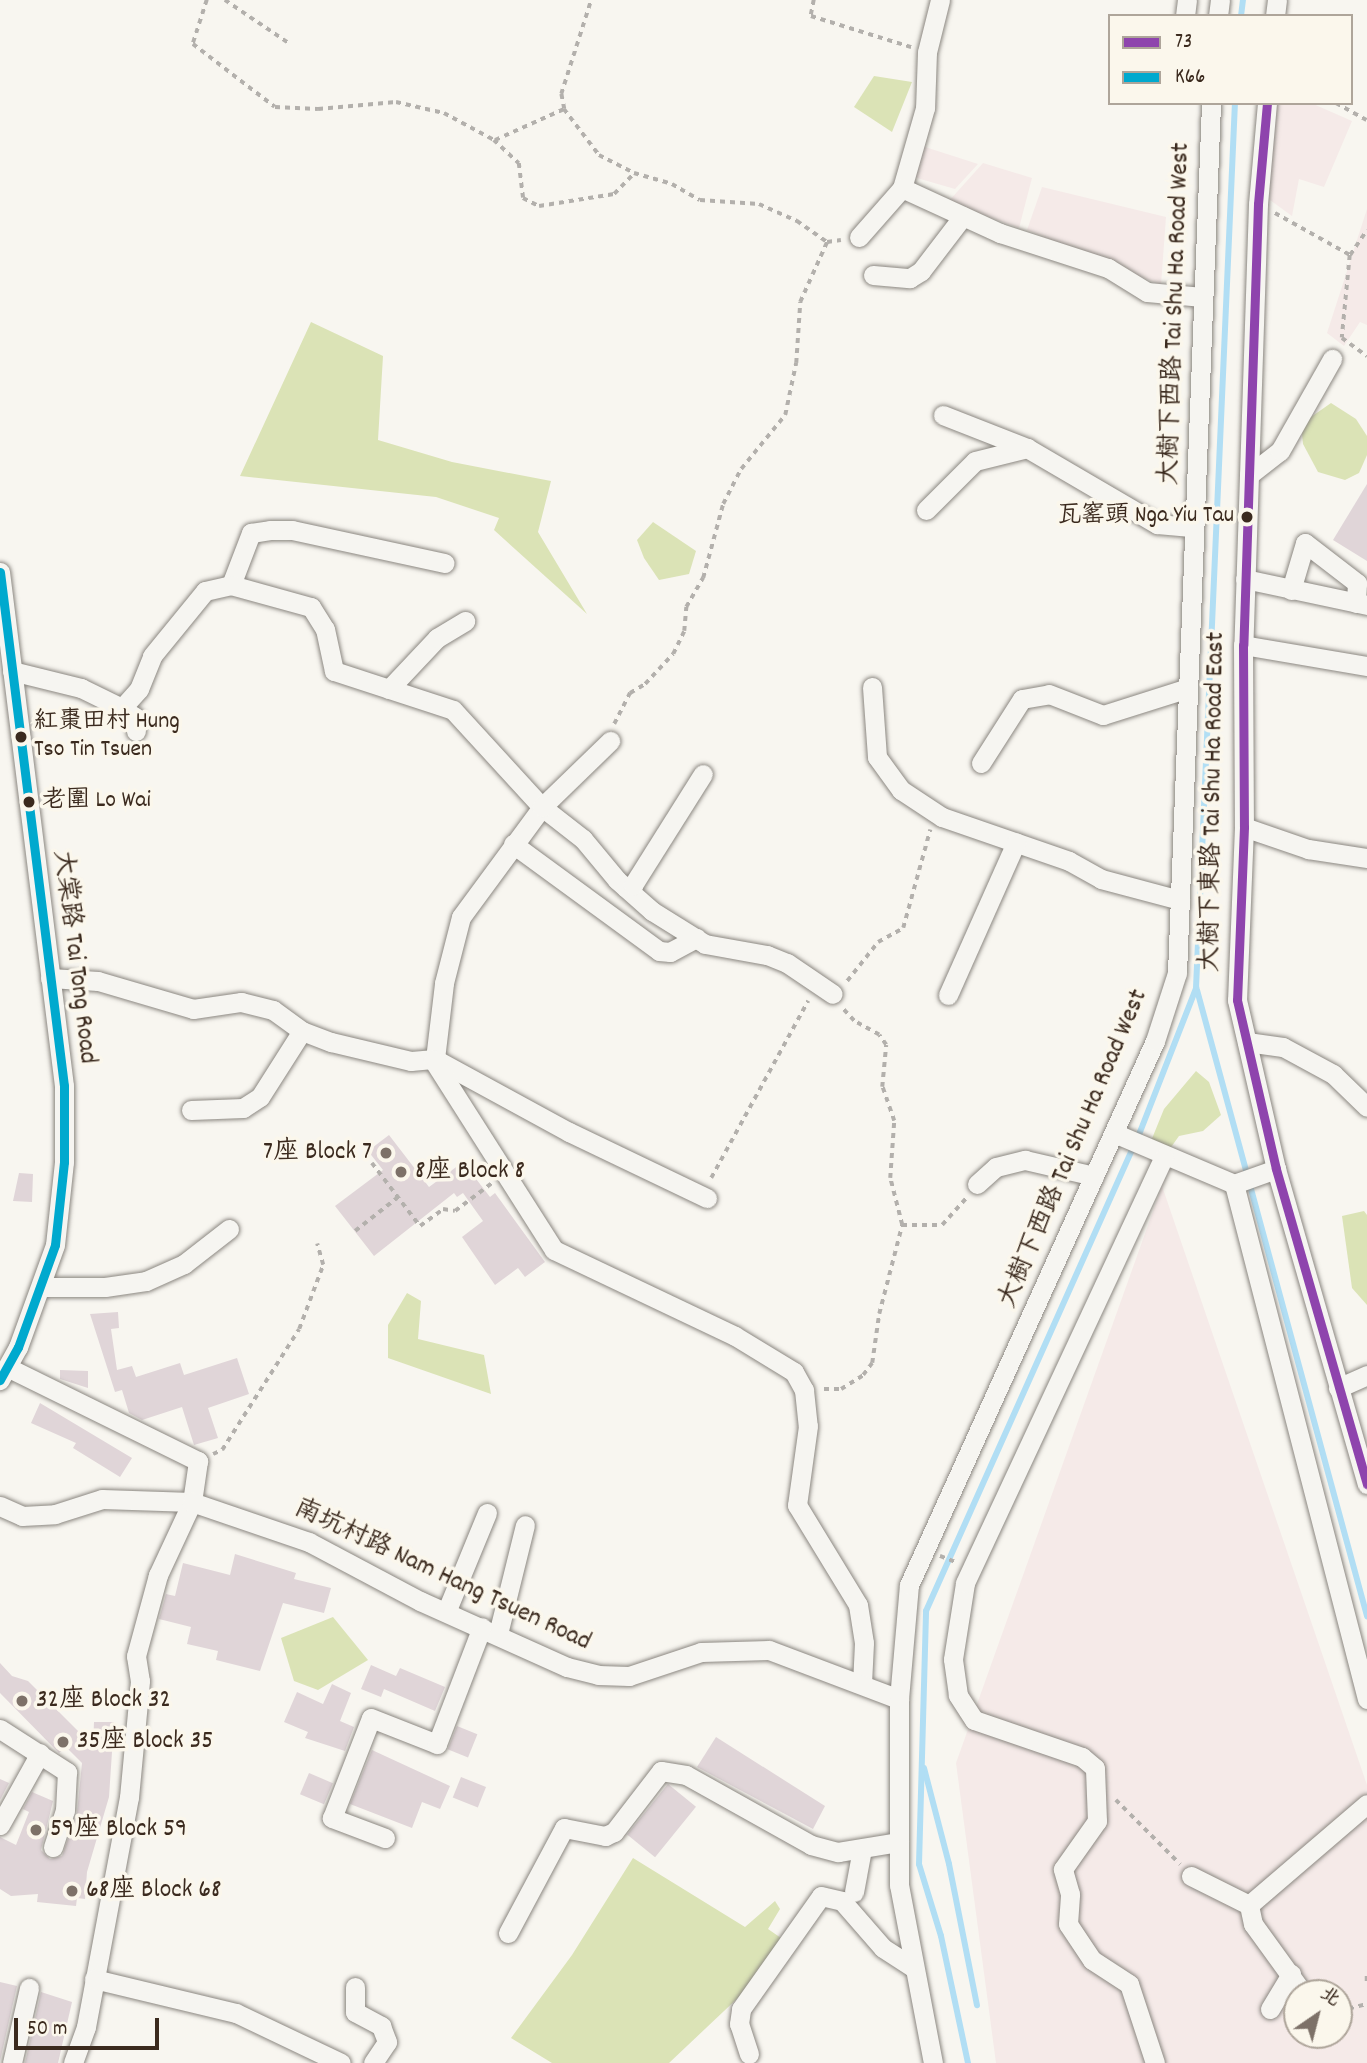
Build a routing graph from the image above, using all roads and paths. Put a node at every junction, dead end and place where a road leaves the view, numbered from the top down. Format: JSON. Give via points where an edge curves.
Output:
{"nodes":[{"id":1,"x":207,"y":0,"type":"edge"},
{"id":2,"x":225,"y":0,"type":"edge"},
{"id":3,"x":591,"y":0,"type":"edge"},
{"id":4,"x":814,"y":0,"type":"edge"},
{"id":5,"x":940,"y":0,"type":"edge"},
{"id":6,"x":290,"y":44,"type":"dead end"},
{"id":7,"x":927,"y":52,"type":"junction"},
{"id":8,"x":1211,"y":105,"type":"edge"},
{"id":9,"x":1267,"y":105,"type":"edge"},
{"id":10,"x":1340,"y":105,"type":"edge"},
{"id":11,"x":564,"y":109,"type":"junction"},
{"id":12,"x":1367,"y":120,"type":"edge"},
{"id":13,"x":494,"y":140,"type":"junction"},
{"id":14,"x":634,"y":173,"type":"junction"},
{"id":15,"x":902,"y":188,"type":"junction"},
{"id":16,"x":1258,"y":204,"type":"junction"},
{"id":17,"x":963,"y":216,"type":"junction"},
{"id":18,"x":1367,"y":230,"type":"edge"},
{"id":19,"x":859,"y":237,"type":"joint"},
{"id":20,"x":827,"y":242,"type":"junction"},
{"id":21,"x":1350,"y":254,"type":"junction"},
{"id":22,"x":873,"y":275,"type":"dead end"},
{"id":23,"x":1203,"y":297,"type":"junction"},
{"id":24,"x":1367,"y":356,"type":"edge"},
{"id":25,"x":1332,"y":359,"type":"dead end"},
{"id":26,"x":943,"y":415,"type":"dead end"},
{"id":27,"x":1027,"y":449,"type":"junction"},
{"id":28,"x":1249,"y":475,"type":"junction"},
{"id":29,"x":926,"y":510,"type":"dead end"},
{"id":30,"x":1194,"y":527,"type":"junction"},
{"id":31,"x":444,"y":563,"type":"dead end"},
{"id":32,"x":0,"y":572,"type":"edge"},
{"id":33,"x":1245,"y":579,"type":"junction"},
{"id":34,"x":231,"y":585,"type":"junction"},
{"id":35,"x":1292,"y":590,"type":"junction"},
{"id":36,"x":1362,"y":604,"type":"edge"},
{"id":37,"x":465,"y":621,"type":"dead end"},
{"id":38,"x":1242,"y":645,"type":"junction"},
{"id":39,"x":1367,"y":666,"type":"edge"},
{"id":40,"x":12,"y":671,"type":"junction"},
{"id":41,"x":872,"y":687,"type":"dead end"},
{"id":42,"x":1188,"y":688,"type":"junction"},
{"id":43,"x":389,"y":690,"type":"junction"},
{"id":44,"x":7,"y":696,"type":"edge"},
{"id":45,"x":122,"y":708,"type":"junction"},
{"id":46,"x":136,"y":731,"type":"dead end"},
{"id":47,"x":610,"y":741,"type":"joint"},
{"id":48,"x":981,"y":763,"type":"dead end"},
{"id":49,"x":703,"y":774,"type":"dead end"},
{"id":50,"x":542,"y":807,"type":"junction"},
{"id":51,"x":942,"y":817,"type":"junction"},
{"id":52,"x":1244,"y":827,"type":"junction"},
{"id":53,"x":1016,"y":842,"type":"junction"},
{"id":54,"x":513,"y":844,"type":"junction"},
{"id":55,"x":1367,"y":858,"type":"edge"},
{"id":56,"x":626,"y":888,"type":"junction"},
{"id":57,"x":1180,"y":900,"type":"junction"},
{"id":58,"x":696,"y":938,"type":"junction"},
{"id":59,"x":50,"y":978,"type":"junction"},
{"id":60,"x":813,"y":979,"type":"junction"},
{"id":61,"x":833,"y":994,"type":"junction"},
{"id":62,"x":948,"y":995,"type":"dead end"},
{"id":63,"x":302,"y":1031,"type":"junction"},
{"id":64,"x":1247,"y":1042,"type":"junction"},
{"id":65,"x":434,"y":1059,"type":"junction"},
{"id":66,"x":1367,"y":1107,"type":"edge"},
{"id":67,"x":191,"y":1110,"type":"dead end"},
{"id":68,"x":1114,"y":1133,"type":"junction"},
{"id":69,"x":1164,"y":1157,"type":"junction"},
{"id":70,"x":372,"y":1163,"type":"dead end"},
{"id":71,"x":1272,"y":1171,"type":"junction"},
{"id":72,"x":505,"y":1174,"type":"junction"},
{"id":73,"x":1094,"y":1176,"type":"junction"},
{"id":74,"x":1238,"y":1183,"type":"junction"},
{"id":75,"x":977,"y":1184,"type":"joint"},
{"id":76,"x":398,"y":1198,"type":"junction"},
{"id":77,"x":707,"y":1198,"type":"joint"},
{"id":78,"x":902,"y":1225,"type":"junction"},
{"id":79,"x":229,"y":1228,"type":"dead end"},
{"id":80,"x":355,"y":1231,"type":"dead end"},
{"id":81,"x":317,"y":1244,"type":"dead end"},
{"id":82,"x":42,"y":1287,"type":"junction"},
{"id":83,"x":4,"y":1374,"type":"edge"},
{"id":84,"x":1367,"y":1375,"type":"edge"},
{"id":85,"x":1338,"y":1388,"type":"junction"},
{"id":86,"x":804,"y":1390,"type":"junction"},
{"id":87,"x":198,"y":1461,"type":"junction"},
{"id":88,"x":1367,"y":1484,"type":"edge"},
{"id":89,"x":192,"y":1502,"type":"junction"},
{"id":90,"x":0,"y":1506,"type":"edge"},
{"id":91,"x":487,"y":1513,"type":"dead end"},
{"id":92,"x":525,"y":1525,"type":"dead end"},
{"id":93,"x":925,"y":1549,"type":"junction"},
{"id":94,"x":972,"y":1569,"type":"junction"},
{"id":95,"x":447,"y":1611,"type":"junction"},
{"id":96,"x":490,"y":1631,"type":"junction"},
{"id":97,"x":862,"y":1684,"type":"junction"},
{"id":98,"x":899,"y":1699,"type":"junction"},
{"id":99,"x":1367,"y":1699,"type":"edge"},
{"id":100,"x":0,"y":1729,"type":"edge"},
{"id":101,"x":40,"y":1754,"type":"junction"},
{"id":102,"x":1099,"y":1789,"type":"junction"},
{"id":103,"x":1367,"y":1804,"type":"edge"},
{"id":104,"x":0,"y":1825,"type":"edge"},
{"id":105,"x":385,"y":1838,"type":"dead end"},
{"id":106,"x":899,"y":1842,"type":"junction"},
{"id":107,"x":53,"y":1847,"type":"dead end"},
{"id":108,"x":862,"y":1849,"type":"junction"},
{"id":109,"x":1191,"y":1876,"type":"joint"},
{"id":110,"x":854,"y":1892,"type":"dead end"},
{"id":111,"x":1249,"y":1905,"type":"junction"},
{"id":112,"x":508,"y":1933,"type":"dead end"},
{"id":113,"x":912,"y":1967,"type":"junction"},
{"id":114,"x":1290,"y":1974,"type":"junction"},
{"id":115,"x":1367,"y":1976,"type":"edge"},
{"id":116,"x":94,"y":1979,"type":"junction"},
{"id":117,"x":1293,"y":1979,"type":"edge"},
{"id":118,"x":1367,"y":1986,"type":"edge"},
{"id":119,"x":355,"y":1987,"type":"dead end"},
{"id":120,"x":29,"y":1989,"type":"dead end"},
{"id":121,"x":1270,"y":2009,"type":"dead end"},
{"id":122,"x":750,"y":2054,"type":"dead end"},
{"id":123,"x":12,"y":2063,"type":"edge"},
{"id":124,"x":73,"y":2063,"type":"edge"},
{"id":125,"x":341,"y":2063,"type":"edge"},
{"id":126,"x":373,"y":2063,"type":"edge"},
{"id":127,"x":933,"y":2063,"type":"edge"},
{"id":128,"x":1155,"y":2063,"type":"edge"}],
"edges":[{"from":1,"to":13,"type":"path","via":[[193,44],[275,107],[318,109],[396,102],[444,113]]},
{"from":2,"to":6,"type":"path"},
{"from":3,"to":11,"type":"path","via":[[561,94]]},
{"from":4,"to":7,"type":"path","via":[[811,16]]},
{"from":5,"to":7,"type":"street"},
{"from":7,"to":15,"type":"street","via":[[925,108]]},
{"from":8,"to":23,"type":"street","name":"大樹下西路 Tai Shu Ha Road West"},
{"from":9,"to":16,"type":"street","name":"大樹下東路 Tai Shu Ha Road East"},
{"from":10,"to":12,"type":"path"},
{"from":11,"to":13,"type":"path"},
{"from":11,"to":14,"type":"path","via":[[599,155]]},
{"from":13,"to":14,"type":"path","via":[[519,163],[523,198],[539,206],[614,194]]},
{"from":14,"to":20,"type":"path","via":[[673,184],[700,200],[759,204],[797,221]]},
{"from":15,"to":17,"type":"street"},
{"from":15,"to":19,"type":"street"},
{"from":16,"to":21,"type":"path"},
{"from":16,"to":28,"type":"street","name":"大樹下東路 Tai Shu Ha Road East"},
{"from":17,"to":22,"type":"street","via":[[921,271],[909,278]]},
{"from":17,"to":23,"type":"street","via":[[1000,233],[1108,268],[1147,292]]},
{"from":18,"to":21,"type":"path"},
{"from":19,"to":20,"type":"path"},
{"from":20,"to":47,"type":"path","via":[[800,302],[796,363],[785,415],[741,469],[723,504],[703,578],[686,607],[684,631],[673,654],[621,704]]},
{"from":21,"to":24,"type":"path","via":[[1342,338]]},
{"from":23,"to":30,"type":"street","name":"大樹下西路 Tai Shu Ha Road West"},
{"from":25,"to":28,"type":"street","via":[[1280,451]]},
{"from":26,"to":27,"type":"street"},
{"from":27,"to":29,"type":"street","via":[[975,461]]},
{"from":27,"to":30,"type":"street","via":[[1157,524]]},
{"from":28,"to":33,"type":"street","name":"大樹下東路 Tai Shu Ha Road East"},
{"from":30,"to":42,"type":"street","name":"大樹下西路 Tai Shu Ha Road West"},
{"from":31,"to":34,"type":"street","via":[[292,530],[270,530],[251,533]]},
{"from":32,"to":40,"type":"street","name":"大棠路 Tai Tong Road"},
{"from":33,"to":35,"type":"street"},
{"from":33,"to":38,"type":"street","name":"大樹下東路 Tai Shu Ha Road East"},
{"from":34,"to":43,"type":"street","via":[[310,607],[325,629],[334,671]]},
{"from":34,"to":45,"type":"street","via":[[205,591],[188,607],[170,640],[152,656],[139,689]]},
{"from":35,"to":36,"type":"street"},
{"from":35,"to":36,"type":"street","via":[[1305,543],[1357,583]]},
{"from":37,"to":43,"type":"street","via":[[437,638]]},
{"from":38,"to":39,"type":"street"},
{"from":38,"to":52,"type":"street","name":"大樹下東路 Tai Shu Ha Road East"},
{"from":40,"to":44,"type":"street","name":"大棠路 Tai Tong Road"},
{"from":40,"to":45,"type":"street","via":[[81,688]]},
{"from":41,"to":51,"type":"street","via":[[877,757],[901,790]]},
{"from":42,"to":48,"type":"street","via":[[1103,715],[1049,694],[1021,699]]},
{"from":42,"to":57,"type":"street","name":"大樹下西路 Tai Shu Ha Road West"},
{"from":43,"to":50,"type":"street","via":[[453,710]]},
{"from":44,"to":59,"type":"street","name":"大棠路 Tai Tong Road"},
{"from":45,"to":46,"type":"street","via":[[135,718]]},
{"from":47,"to":50,"type":"street"},
{"from":49,"to":56,"type":"street","via":[[634,886]]},
{"from":50,"to":54,"type":"street"},
{"from":50,"to":56,"type":"street","via":[[583,839]]},
{"from":51,"to":53,"type":"street"},
{"from":51,"to":61,"type":"path","via":[[926,837],[903,928],[878,942]]},
{"from":52,"to":55,"type":"street","via":[[1308,849]]},
{"from":52,"to":64,"type":"street","name":"大樹下東路 Tai Shu Ha Road East","via":[[1237,1000]]},
{"from":53,"to":57,"type":"street","via":[[1069,861],[1101,880]]},
{"from":53,"to":62,"type":"street"},
{"from":54,"to":58,"type":"street","via":[[659,951],[670,952]]},
{"from":54,"to":65,"type":"street","via":[[461,917],[443,983]]},
{"from":56,"to":58,"type":"street","via":[[652,912]]},
{"from":57,"to":68,"type":"street","name":"大樹下西路 Tai Shu Ha Road West","via":[[1177,973],[1155,1041]]},
{"from":58,"to":60,"type":"street","via":[[718,949],[767,955]]},
{"from":59,"to":63,"type":"street","via":[[98,981],[193,1009],[241,1002],[272,1010]]},
{"from":59,"to":82,"type":"street","name":"大棠路 Tai Tong Road","via":[[64,1086],[64,1162],[55,1245]]},
{"from":60,"to":61,"type":"street"},
{"from":60,"to":77,"type":"path","via":[[812,993],[714,1174]]},
{"from":61,"to":78,"type":"path","via":[[845,1013],[879,1035],[886,1045],[882,1087],[894,1121],[889,1169]]},
{"from":63,"to":65,"type":"street","via":[[376,1053]]},
{"from":63,"to":67,"type":"street","via":[[260,1097],[243,1108]]},
{"from":64,"to":66,"type":"street","via":[[1283,1047],[1333,1074]]},
{"from":64,"to":71,"type":"street","name":"大樹下東路 Tai Shu Ha Road East"},
{"from":65,"to":72,"type":"street"},
{"from":65,"to":77,"type":"street"},
{"from":68,"to":69,"type":"street"},
{"from":68,"to":73,"type":"street","name":"大樹下西路 Tai Shu Ha Road West"},
{"from":69,"to":74,"type":"street"},
{"from":69,"to":94,"type":"street"},
{"from":70,"to":76,"type":"path"},
{"from":71,"to":74,"type":"street"},
{"from":71,"to":85,"type":"street","name":"大樹下東路 Tai Shu Ha Road East"},
{"from":72,"to":76,"type":"path","via":[[454,1211],[443,1209],[420,1226]]},
{"from":72,"to":86,"type":"street","via":[[554,1250],[736,1336],[794,1372]]},
{"from":73,"to":75,"type":"street","via":[[1025,1160],[996,1167]]},
{"from":73,"to":93,"type":"street","name":"大樹下西路 Tai Shu Ha Road West"},
{"from":74,"to":99,"type":"street"},
{"from":75,"to":78,"type":"path","via":[[942,1225]]},
{"from":76,"to":80,"type":"path"},
{"from":78,"to":86,"type":"path","via":[[879,1314],[872,1363],[841,1389]]},
{"from":79,"to":82,"type":"street","via":[[184,1264],[146,1281],[105,1287]]},
{"from":81,"to":87,"type":"path","via":[[323,1265],[280,1364],[222,1450]]},
{"from":82,"to":83,"type":"street","name":"大棠路 Tai Tong Road"},
{"from":83,"to":87,"type":"street"},
{"from":84,"to":85,"type":"street"},
{"from":85,"to":88,"type":"street","name":"大樹下東路 Tai Shu Ha Road East"},
{"from":86,"to":97,"type":"street","via":[[808,1426],[797,1505],[858,1605],[864,1643]]},
{"from":87,"to":89,"type":"street"},
{"from":89,"to":90,"type":"street","name":"南坑村路 Nam Hang Tsuen Road","via":[[102,1499],[55,1514],[22,1516]]},
{"from":89,"to":95,"type":"street","name":"南坑村路 Nam Hang Tsuen Road","via":[[309,1542]]},
{"from":89,"to":116,"type":"street","via":[[158,1575],[136,1656],[140,1681],[129,1797]]},
{"from":91,"to":95,"type":"street"},
{"from":92,"to":96,"type":"street"},
{"from":93,"to":94,"type":"path"},
{"from":93,"to":98,"type":"street","name":"大樹下西路 Tai Shu Ha Road West","via":[[909,1585]]},
{"from":94,"to":102,"type":"street","via":[[965,1584],[953,1659],[958,1695],[974,1720],[1082,1757],[1095,1768]]},
{"from":95,"to":96,"type":"street","name":"南坑村路 Nam Hang Tsuen Road"},
{"from":96,"to":97,"type":"street","name":"南坑村路 Nam Hang Tsuen Road","via":[[567,1667],[598,1675],[629,1675],[701,1652],[737,1647],[769,1650]]},
{"from":96,"to":105,"type":"street","via":[[437,1744],[371,1718],[332,1818]]},
{"from":97,"to":98,"type":"street","name":"南坑村路 Nam Hang Tsuen Road"},
{"from":98,"to":106,"type":"street","name":"大樹下西路 Tai Shu Ha Road West"},
{"from":100,"to":101,"type":"street"},
{"from":101,"to":104,"type":"street"},
{"from":101,"to":107,"type":"street","via":[[67,1772],[65,1810]]},
{"from":102,"to":109,"type":"path","via":[[1127,1808]]},
{"from":102,"to":128,"type":"street","via":[[1097,1821],[1063,1869],[1070,1894],[1068,1924],[1092,1959],[1129,1984]]},
{"from":103,"to":111,"type":"street"},
{"from":106,"to":108,"type":"street"},
{"from":106,"to":113,"type":"street","name":"大樹下西路 Tai Shu Ha Road West","via":[[898,1885]]},
{"from":108,"to":110,"type":"street"},
{"from":108,"to":112,"type":"street","via":[[838,1852],[811,1845],[686,1775],[674,1770],[661,1772],[614,1832],[605,1836],[564,1828]]},
{"from":109,"to":111,"type":"street"},
{"from":111,"to":114,"type":"street","via":[[1253,1924]]},
{"from":113,"to":122,"type":"street","via":[[883,1948],[842,1901],[821,1896],[741,2009],[739,2024]]},
{"from":113,"to":127,"type":"street","name":"大樹下西路 Tai Shu Ha Road West"},
{"from":114,"to":117,"type":"street"},
{"from":114,"to":121,"type":"street"},
{"from":115,"to":118,"type":"path"},
{"from":116,"to":124,"type":"street","via":[[86,2027]]},
{"from":116,"to":125,"type":"street","via":[[236,2013]]},
{"from":119,"to":126,"type":"street","via":[[355,2011],[381,2026],[387,2042]]},
{"from":120,"to":123,"type":"street"}]}
